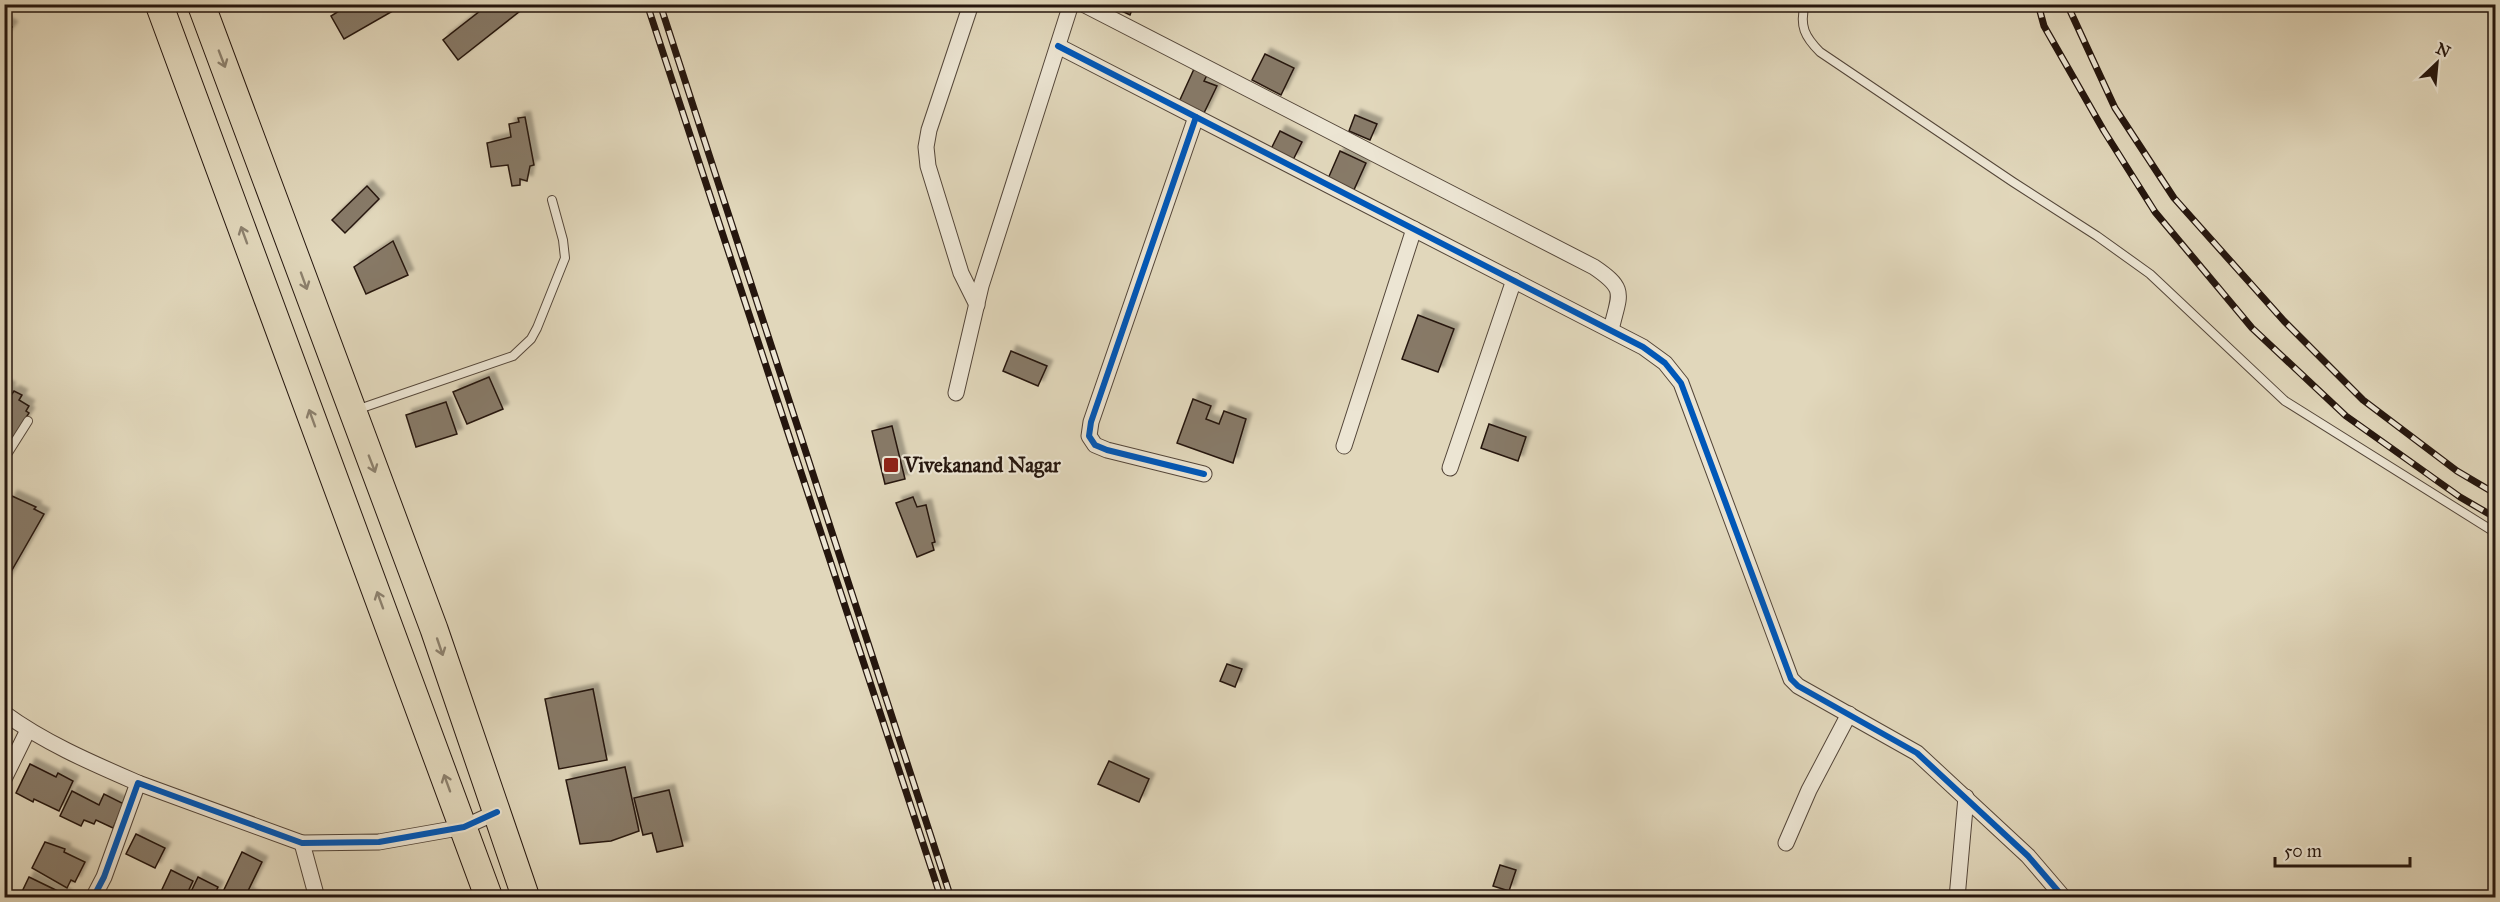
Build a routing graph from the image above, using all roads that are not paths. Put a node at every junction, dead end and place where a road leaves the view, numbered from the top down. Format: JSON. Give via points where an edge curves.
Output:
{"nodes":[{"id":1,"x":159,"y":4,"type":"edge"},
{"id":2,"x":201,"y":4,"type":"edge"},
{"id":3,"x":971,"y":4,"type":"edge"},
{"id":4,"x":1071,"y":4,"type":"edge"},
{"id":5,"x":1083,"y":4,"type":"edge"},
{"id":6,"x":1805,"y":4,"type":"edge"},
{"id":7,"x":1058,"y":46,"type":"junction"},
{"id":8,"x":242,"y":113,"type":"junction"},
{"id":9,"x":1196,"y":117,"type":"junction"},
{"id":10,"x":205,"y":128,"type":"junction"},
{"id":11,"x":552,"y":200,"type":"dead end"},
{"id":12,"x":1414,"y":229,"type":"junction"},
{"id":13,"x":1514,"y":280,"type":"junction"},
{"id":14,"x":977,"y":305,"type":"junction"},
{"id":15,"x":1611,"y":330,"type":"junction"},
{"id":16,"x":956,"y":393,"type":"dead end"},
{"id":17,"x":352,"y":411,"type":"junction"},
{"id":18,"x":28,"y":421,"type":"dead end"},
{"id":19,"x":1344,"y":446,"type":"dead end"},
{"id":20,"x":4,"y":459,"type":"edge"},
{"id":21,"x":1450,"y":468,"type":"dead end"},
{"id":22,"x":1204,"y":474,"type":"dead end"},
{"id":23,"x":2496,"y":533,"type":"edge"},
{"id":24,"x":4,"y":713,"type":"edge"},
{"id":25,"x":1849,"y":714,"type":"junction"},
{"id":26,"x":28,"y":730,"type":"junction"},
{"id":27,"x":4,"y":778,"type":"edge"},
{"id":28,"x":138,"y":783,"type":"junction"},
{"id":29,"x":1966,"y":797,"type":"junction"},
{"id":30,"x":497,"y":812,"type":"junction"},
{"id":31,"x":464,"y":827,"type":"junction"},
{"id":32,"x":302,"y":843,"type":"junction"},
{"id":33,"x":1786,"y":843,"type":"dead end"},
{"id":34,"x":99,"y":896,"type":"edge"},
{"id":35,"x":317,"y":897,"type":"edge"},
{"id":36,"x":489,"y":897,"type":"edge"},
{"id":37,"x":526,"y":897,"type":"edge"},
{"id":38,"x":1957,"y":897,"type":"edge"},
{"id":39,"x":2064,"y":897,"type":"edge"}],
"edges":[{"from":1,"to":10,"type":"highway"},
{"from":2,"to":8,"type":"highway","one_way":true},
{"from":3,"to":14,"type":"street","via":[[926,147],[928,166],[961,273]]},
{"from":4,"to":7,"type":"street"},
{"from":5,"to":15,"type":"street","via":[[1594,267],[1615,283],[1620,293]]},
{"from":6,"to":23,"type":"lane","via":[[1802,27],[1820,52],[2150,274],[2284,401]]},
{"from":7,"to":9,"type":"street"},
{"from":7,"to":14,"type":"street"},
{"from":8,"to":10,"type":"highway"},
{"from":8,"to":17,"type":"highway","one_way":true},
{"from":9,"to":12,"type":"street"},
{"from":9,"to":22,"type":"street","via":[[1089,436],[1095,445],[1107,450]]},
{"from":31,"to":10,"type":"highway","one_way":true},
{"from":11,"to":17,"type":"lane","via":[[565,258],[531,339],[513,356]]},
{"from":12,"to":13,"type":"street"},
{"from":12,"to":19,"type":"street"},
{"from":13,"to":15,"type":"street"},
{"from":13,"to":21,"type":"street"},
{"from":14,"to":16,"type":"street"},
{"from":15,"to":25,"type":"street","via":[[1643,346],[1665,363],[1681,383],[1785,668],[1798,686]]},
{"from":17,"to":30,"type":"highway","one_way":true},
{"from":18,"to":20,"type":"lane"},
{"from":24,"to":26,"type":"street"},
{"from":25,"to":29,"type":"street","via":[[1917,753]]},
{"from":25,"to":33,"type":"street"},
{"from":26,"to":27,"type":"street"},
{"from":26,"to":28,"type":"street"},
{"from":28,"to":32,"type":"street"},
{"from":28,"to":34,"type":"street"},
{"from":29,"to":38,"type":"street"},
{"from":29,"to":39,"type":"street"},
{"from":30,"to":31,"type":"street"},
{"from":30,"to":37,"type":"highway"},
{"from":31,"to":32,"type":"street","via":[[379,842]]},
{"from":31,"to":36,"type":"highway"},
{"from":32,"to":35,"type":"street"}]}
